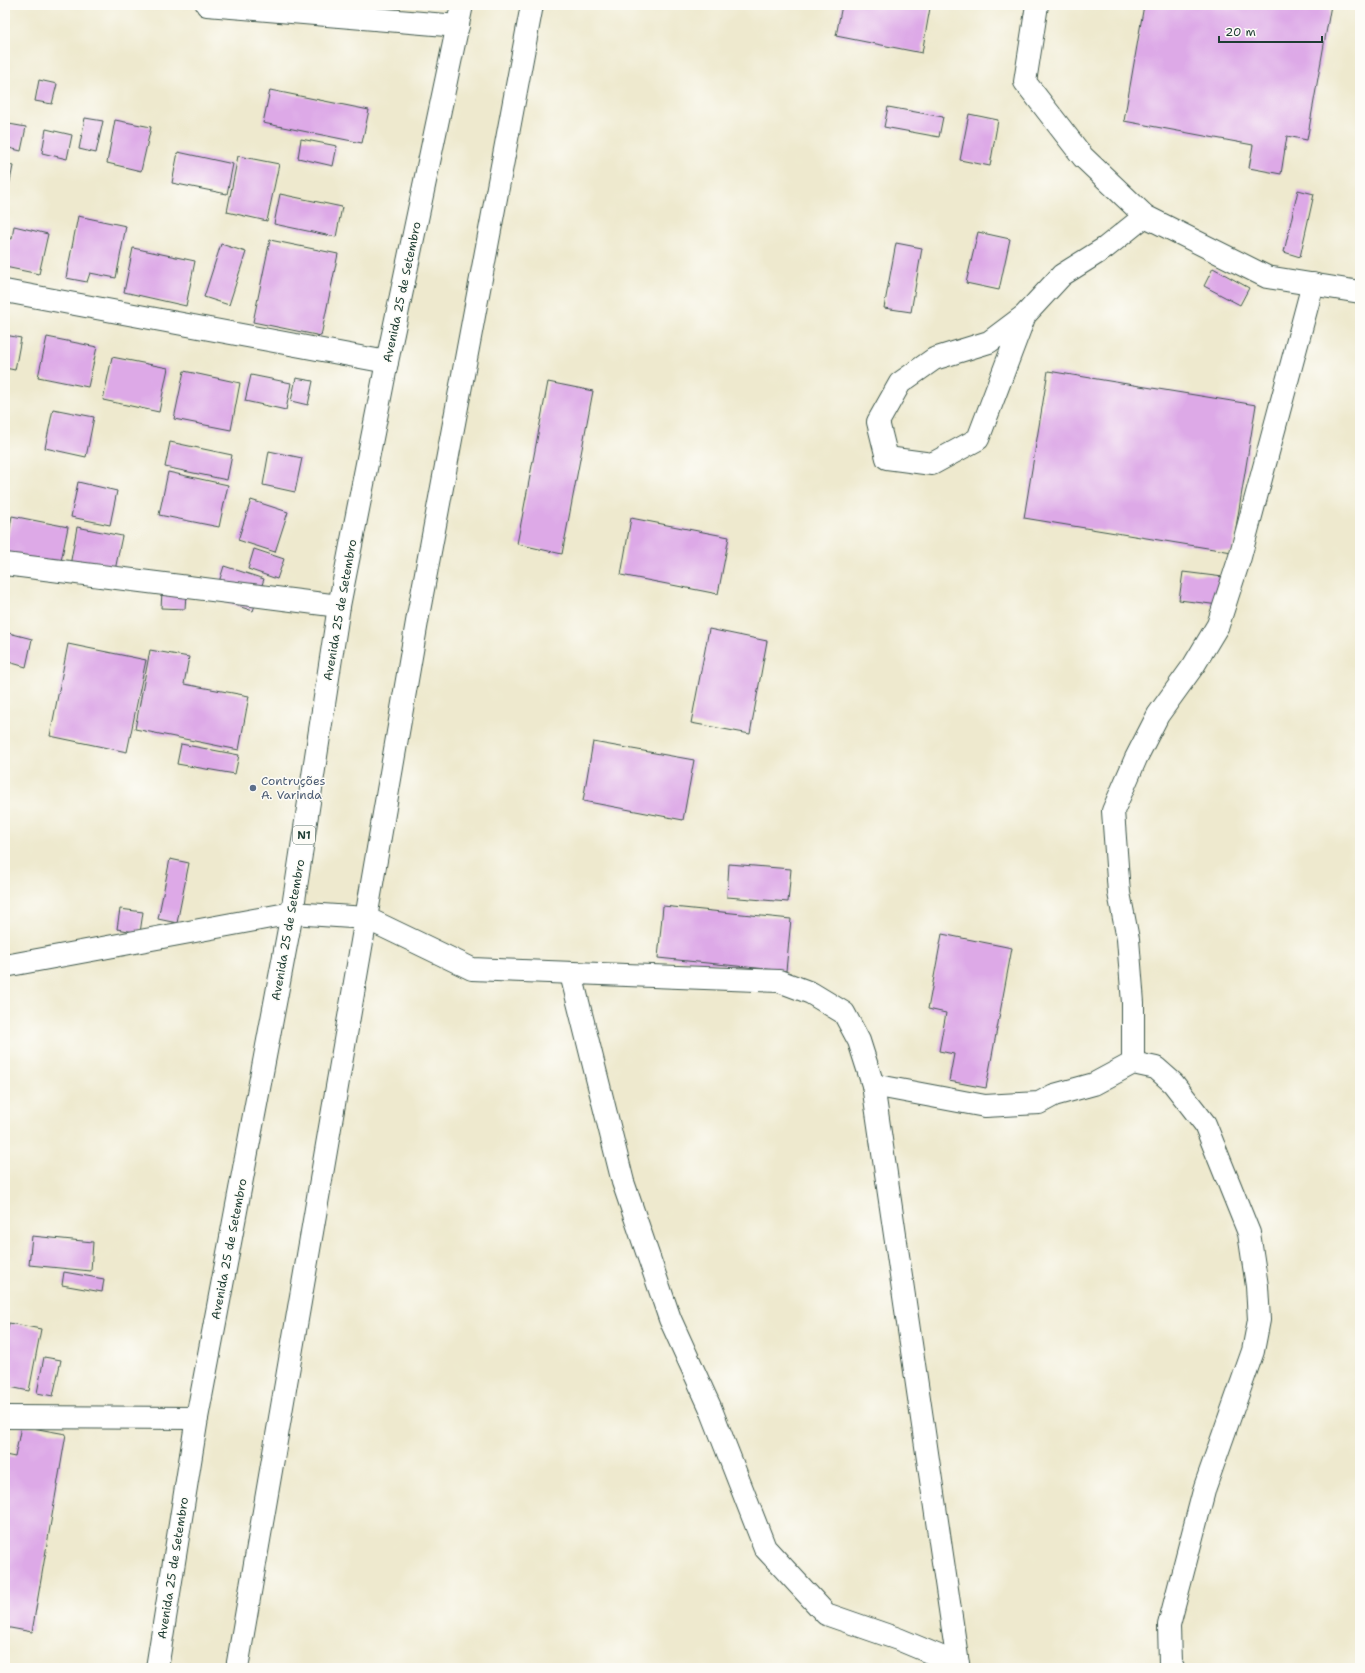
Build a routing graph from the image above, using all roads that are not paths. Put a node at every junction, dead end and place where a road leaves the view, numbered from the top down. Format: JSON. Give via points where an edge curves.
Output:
{"nodes":[{"id":1,"x":208,"y":5,"type":"edge"},
{"id":2,"x":532,"y":5,"type":"edge"},
{"id":3,"x":1037,"y":5,"type":"edge"},
{"id":4,"x":460,"y":15,"type":"edge"},
{"id":5,"x":1145,"y":216,"type":"junction"},
{"id":6,"x":1313,"y":284,"type":"junction"},
{"id":7,"x":5,"y":291,"type":"edge"},
{"id":8,"x":1360,"y":292,"type":"edge"},
{"id":9,"x":1025,"y":315,"type":"junction"},
{"id":10,"x":387,"y":362,"type":"junction"},
{"id":11,"x":5,"y":564,"type":"edge"},
{"id":12,"x":340,"y":606,"type":"junction"},
{"id":13,"x":292,"y":913,"type":"junction"},
{"id":14,"x":366,"y":918,"type":"junction"},
{"id":15,"x":5,"y":966,"type":"edge"},
{"id":16,"x":571,"y":974,"type":"junction"},
{"id":17,"x":1133,"y":1063,"type":"junction"},
{"id":18,"x":873,"y":1085,"type":"junction"},
{"id":19,"x":5,"y":1417,"type":"edge"},
{"id":20,"x":197,"y":1418,"type":"junction"},
{"id":21,"x":959,"y":1666,"type":"edge"},
{"id":22,"x":157,"y":1668,"type":"edge"},
{"id":23,"x":237,"y":1668,"type":"edge"},
{"id":24,"x":1173,"y":1668,"type":"edge"}],
"edges":[{"from":1,"to":4,"type":"main road"},
{"from":2,"to":14,"type":"main road","via":[[420,608]]},
{"from":3,"to":5,"type":"main road","via":[[1025,82],[1083,157]]},
{"from":4,"to":10,"type":"main road","name":"Avenida 25 de Setembro","number":"N1"},
{"from":5,"to":6,"type":"main road","via":[[1268,277]]},
{"from":5,"to":9,"type":"main road","via":[[1105,248],[1062,275]]},
{"from":6,"to":8,"type":"main road"},
{"from":6,"to":17,"type":"main road","via":[[1240,558],[1218,625],[1194,665],[1158,715],[1113,811],[1119,893],[1128,939],[1133,1004]]},
{"from":7,"to":10,"type":"main road"},
{"from":9,"to":9,"type":"main road","via":[[989,342],[934,359],[900,383],[878,422],[887,458],[932,464],[978,439]]},
{"from":10,"to":12,"type":"main road","name":"Avenida 25 de Setembro","number":"N1"},
{"from":11,"to":12,"type":"main road"},
{"from":12,"to":13,"type":"main road","name":"Avenida 25 de Setembro","number":"N1"},
{"from":13,"to":14,"type":"main road"},
{"from":13,"to":15,"type":"main road"},
{"from":13,"to":20,"type":"main road","name":"Avenida 25 de Setembro","number":"N1"},
{"from":14,"to":16,"type":"main road","via":[[472,969]]},
{"from":14,"to":23,"type":"main road"},
{"from":16,"to":18,"type":"main road","via":[[779,981],[811,993],[844,1013],[859,1041]]},
{"from":16,"to":21,"type":"main road","via":[[623,1182],[667,1312],[710,1407],[765,1548],[826,1614],[898,1639]]},
{"from":17,"to":18,"type":"main road","via":[[1094,1084],[1054,1095],[1039,1103],[985,1106]]},
{"from":17,"to":24,"type":"main road","via":[[1156,1068],[1173,1082],[1204,1124],[1249,1233],[1257,1286],[1259,1320],[1253,1352],[1205,1487],[1169,1625],[1170,1664]]},
{"from":18,"to":21,"type":"main road"},
{"from":19,"to":20,"type":"main road"},
{"from":20,"to":22,"type":"main road","name":"Avenida 25 de Setembro","number":"N1"}]}
